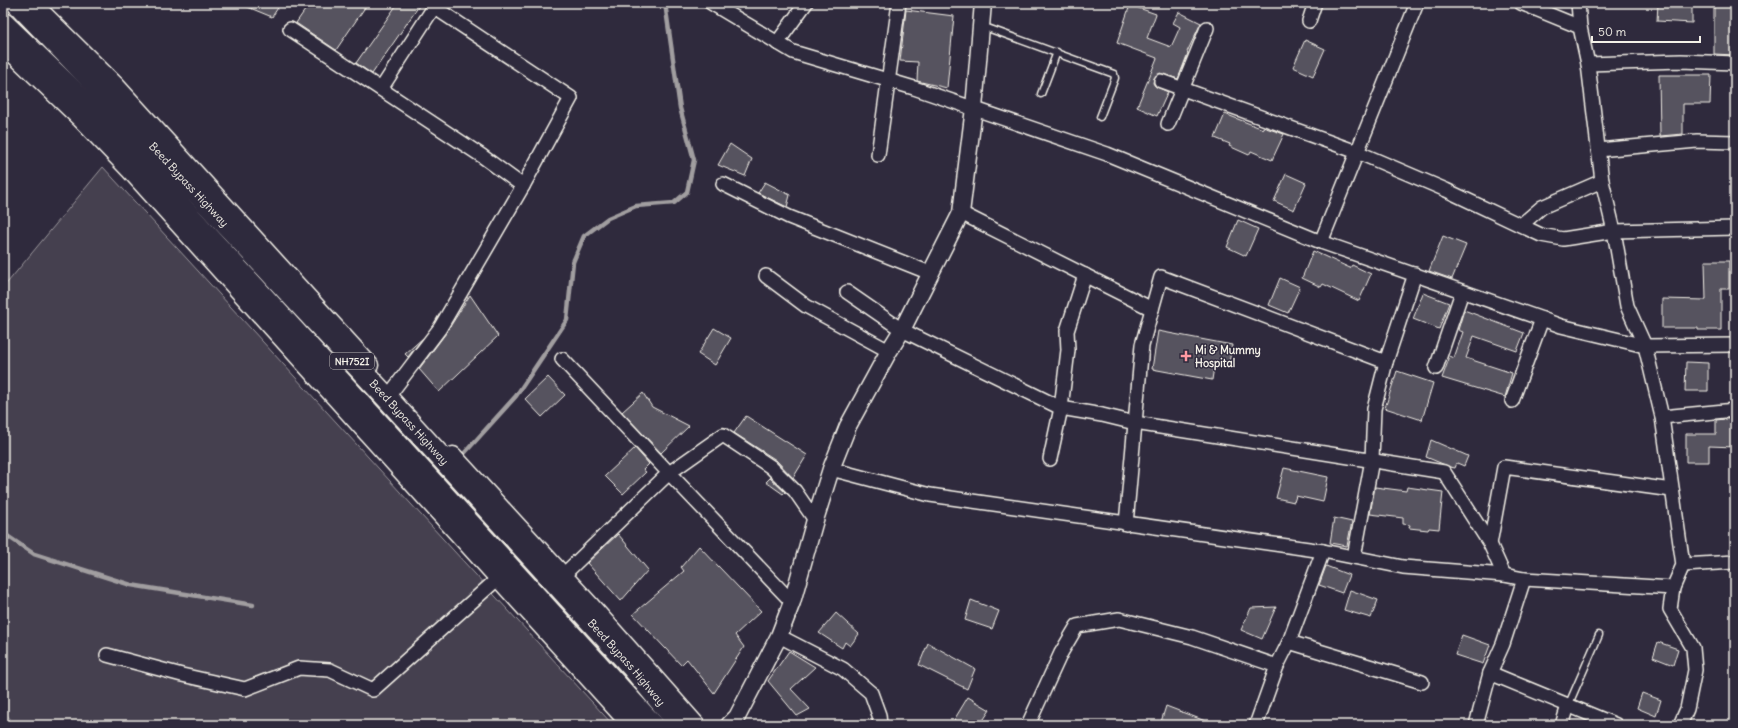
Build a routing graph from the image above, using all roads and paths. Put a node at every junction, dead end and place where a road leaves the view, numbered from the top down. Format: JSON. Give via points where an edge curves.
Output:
{"nodes":[{"id":1,"x":17,"y":3,"type":"edge"},
{"id":2,"x":33,"y":3,"type":"edge"},
{"id":3,"x":711,"y":3,"type":"edge"},
{"id":4,"x":806,"y":3,"type":"edge"},
{"id":5,"x":899,"y":3,"type":"edge"},
{"id":6,"x":983,"y":3,"type":"edge"},
{"id":7,"x":1315,"y":3,"type":"edge"},
{"id":8,"x":1417,"y":3,"type":"edge"},
{"id":9,"x":1521,"y":3,"type":"edge"},
{"id":10,"x":1578,"y":3,"type":"edge"},
{"id":11,"x":729,"y":8,"type":"edge"},
{"id":12,"x":1309,"y":21,"type":"dead end"},
{"id":13,"x":3,"y":23,"type":"edge"},
{"id":14,"x":982,"y":26,"type":"junction"},
{"id":15,"x":1580,"y":27,"type":"junction"},
{"id":16,"x":1207,"y":28,"type":"dead end"},
{"id":17,"x":290,"y":29,"type":"dead end"},
{"id":18,"x":777,"y":43,"type":"junction"},
{"id":19,"x":4,"y":49,"type":"edge"},
{"id":20,"x":1057,"y":52,"type":"junction"},
{"id":21,"x":1735,"y":63,"type":"edge"},
{"id":22,"x":1588,"y":64,"type":"junction"},
{"id":23,"x":888,"y":81,"type":"junction"},
{"id":24,"x":1161,"y":81,"type":"dead end"},
{"id":25,"x":381,"y":89,"type":"junction"},
{"id":26,"x":1182,"y":89,"type":"junction"},
{"id":27,"x":1041,"y":94,"type":"dead end"},
{"id":28,"x":974,"y":108,"type":"junction"},
{"id":29,"x":1100,"y":117,"type":"dead end"},
{"id":30,"x":1168,"y":124,"type":"dead end"},
{"id":31,"x":1735,"y":142,"type":"edge"},
{"id":32,"x":1598,"y":150,"type":"junction"},
{"id":33,"x":1357,"y":152,"type":"junction"},
{"id":34,"x":878,"y":154,"type":"dead end"},
{"id":35,"x":1602,"y":180,"type":"junction"},
{"id":36,"x":723,"y":184,"type":"dead end"},
{"id":37,"x":523,"y":186,"type":"junction"},
{"id":38,"x":961,"y":213,"type":"junction"},
{"id":39,"x":1521,"y":225,"type":"junction"},
{"id":40,"x":1735,"y":228,"type":"edge"},
{"id":41,"x":1614,"y":231,"type":"junction"},
{"id":42,"x":1321,"y":242,"type":"junction"},
{"id":43,"x":276,"y":270,"type":"junction"},
{"id":44,"x":930,"y":273,"type":"junction"},
{"id":45,"x":1416,"y":274,"type":"junction"},
{"id":46,"x":1085,"y":275,"type":"junction"},
{"id":47,"x":766,"y":276,"type":"dead end"},
{"id":48,"x":847,"y":292,"type":"dead end"},
{"id":49,"x":1462,"y":292,"type":"junction"},
{"id":50,"x":253,"y":296,"type":"junction"},
{"id":51,"x":1152,"y":309,"type":"junction"},
{"id":52,"x":1542,"y":320,"type":"junction"},
{"id":53,"x":902,"y":330,"type":"junction"},
{"id":54,"x":1735,"y":345,"type":"edge"},
{"id":55,"x":1644,"y":346,"type":"junction"},
{"id":56,"x":889,"y":351,"type":"junction"},
{"id":57,"x":562,"y":359,"type":"dead end"},
{"id":58,"x":1386,"y":362,"type":"junction"},
{"id":59,"x":1436,"y":368,"type":"dead end"},
{"id":60,"x":390,"y":394,"type":"junction"},
{"id":61,"x":1512,"y":401,"type":"dead end"},
{"id":62,"x":1062,"y":408,"type":"junction"},
{"id":63,"x":1735,"y":410,"type":"edge"},
{"id":64,"x":1662,"y":417,"type":"junction"},
{"id":65,"x":1135,"y":423,"type":"junction"},
{"id":66,"x":1050,"y":459,"type":"dead end"},
{"id":67,"x":1372,"y":460,"type":"junction"},
{"id":68,"x":831,"y":469,"type":"junction"},
{"id":69,"x":669,"y":473,"type":"junction"},
{"id":70,"x":1672,"y":490,"type":"junction"},
{"id":71,"x":814,"y":520,"type":"junction"},
{"id":72,"x":1126,"y":524,"type":"junction"},
{"id":73,"x":1490,"y":544,"type":"junction"},
{"id":74,"x":1323,"y":551,"type":"junction"},
{"id":75,"x":1354,"y":557,"type":"junction"},
{"id":76,"x":1735,"y":562,"type":"edge"},
{"id":77,"x":1683,"y":565,"type":"junction"},
{"id":78,"x":504,"y":573,"type":"junction"},
{"id":79,"x":1504,"y":575,"type":"junction"},
{"id":80,"x":559,"y":579,"type":"junction"},
{"id":81,"x":1524,"y":579,"type":"junction"},
{"id":82,"x":1673,"y":588,"type":"junction"},
{"id":83,"x":792,"y":602,"type":"junction"},
{"id":84,"x":1599,"y":635,"type":"dead end"},
{"id":85,"x":779,"y":636,"type":"junction"},
{"id":86,"x":1289,"y":642,"type":"junction"},
{"id":87,"x":107,"y":655,"type":"dead end"},
{"id":88,"x":1277,"y":666,"type":"junction"},
{"id":89,"x":1490,"y":673,"type":"junction"},
{"id":90,"x":1422,"y":682,"type":"dead end"},
{"id":91,"x":1568,"y":706,"type":"junction"},
{"id":92,"x":1682,"y":724,"type":"edge"},
{"id":93,"x":630,"y":725,"type":"edge"},
{"id":94,"x":653,"y":725,"type":"edge"},
{"id":95,"x":680,"y":725,"type":"edge"},
{"id":96,"x":697,"y":725,"type":"edge"},
{"id":97,"x":729,"y":725,"type":"edge"},
{"id":98,"x":880,"y":725,"type":"edge"},
{"id":99,"x":1028,"y":725,"type":"edge"},
{"id":100,"x":1256,"y":725,"type":"edge"},
{"id":101,"x":1476,"y":725,"type":"edge"},
{"id":102,"x":1562,"y":725,"type":"edge"},
{"id":103,"x":1616,"y":725,"type":"edge"}],
"edges":[{"from":1,"to":43,"type":"highway","name":"Beed Bypass Highway","number":"NH752I"},
{"from":2,"to":43,"type":"street","via":[[115,84]]},
{"from":3,"to":11,"type":"street"},
{"from":4,"to":18,"type":"street"},
{"from":5,"to":23,"type":"street"},
{"from":6,"to":14,"type":"street"},
{"from":7,"to":12,"type":"street"},
{"from":8,"to":33,"type":"street"},
{"from":9,"to":15,"type":"street"},
{"from":10,"to":15,"type":"street"},
{"from":11,"to":18,"type":"street"},
{"from":13,"to":50,"type":"highway","name":"Beed Bypass Highway","number":"NH752I","via":[[109,125]]},
{"from":14,"to":20,"type":"lane"},
{"from":14,"to":28,"type":"street"},
{"from":15,"to":22,"type":"street"},
{"from":16,"to":26,"type":"street"},
{"from":17,"to":25,"type":"street"},
{"from":18,"to":23,"type":"street","via":[[793,52]]},
{"from":19,"to":50,"type":"street","via":[[80,119]]},
{"from":20,"to":27,"type":"lane"},
{"from":20,"to":29,"type":"lane","via":[[1114,74],[1115,78]]},
{"from":21,"to":22,"type":"street","via":[[1681,61]]},
{"from":22,"to":32,"type":"street"},
{"from":23,"to":28,"type":"street"},
{"from":23,"to":34,"type":"street"},
{"from":24,"to":26,"type":"street"},
{"from":25,"to":37,"type":"street"},
{"from":25,"to":37,"type":"street","via":[[434,7],[571,98]]},
{"from":26,"to":30,"type":"street"},
{"from":26,"to":33,"type":"street"},
{"from":28,"to":38,"type":"street"},
{"from":28,"to":42,"type":"street","via":[[1107,154]]},
{"from":31,"to":32,"type":"street","via":[[1697,141]]},
{"from":32,"to":35,"type":"street"},
{"from":33,"to":39,"type":"street"},
{"from":33,"to":42,"type":"street"},
{"from":35,"to":39,"type":"street","via":[[1542,207]]},
{"from":35,"to":41,"type":"street"},
{"from":36,"to":44,"type":"street","via":[[789,217]]},
{"from":37,"to":60,"type":"street","via":[[440,328]]},
{"from":38,"to":44,"type":"street"},
{"from":38,"to":46,"type":"street"},
{"from":39,"to":41,"type":"street","via":[[1541,235],[1563,239]]},
{"from":40,"to":41,"type":"street"},
{"from":41,"to":55,"type":"street","via":[[1627,306]]},
{"from":42,"to":45,"type":"street"},
{"from":43,"to":60,"type":"highway","name":"Beed Bypass Highway","number":"NH752I"},
{"from":44,"to":53,"type":"street"},
{"from":45,"to":49,"type":"street"},
{"from":45,"to":58,"type":"street"},
{"from":46,"to":51,"type":"street"},
{"from":46,"to":62,"type":"street","via":[[1067,331],[1068,350]]},
{"from":47,"to":56,"type":"street","via":[[806,306]]},
{"from":48,"to":53,"type":"street"},
{"from":49,"to":52,"type":"street"},
{"from":49,"to":59,"type":"street"},
{"from":50,"to":78,"type":"highway","name":"Beed Bypass Highway","number":"NH752I"},
{"from":51,"to":58,"type":"street","via":[[1161,277]]},
{"from":51,"to":65,"type":"street","via":[[1142,345]]},
{"from":52,"to":55,"type":"street"},
{"from":52,"to":61,"type":"street"},
{"from":53,"to":56,"type":"street"},
{"from":53,"to":62,"type":"street"},
{"from":54,"to":55,"type":"street"},
{"from":55,"to":64,"type":"street"},
{"from":56,"to":68,"type":"street","via":[[848,426]]},
{"from":57,"to":69,"type":"street"},
{"from":58,"to":67,"type":"street","via":[[1374,409]]},
{"from":60,"to":80,"type":"highway","name":"Beed Bypass Highway","number":"NH752I"},
{"from":62,"to":65,"type":"street"},
{"from":62,"to":66,"type":"street"},
{"from":63,"to":64,"type":"street"},
{"from":64,"to":70,"type":"street"},
{"from":65,"to":67,"type":"street"},
{"from":65,"to":72,"type":"street"},
{"from":67,"to":73,"type":"street","via":[[1444,472]]},
{"from":67,"to":75,"type":"street"},
{"from":68,"to":71,"type":"street"},
{"from":68,"to":72,"type":"street","via":[[930,495]]},
{"from":69,"to":71,"type":"street","via":[[723,435],[771,467],[795,491]]},
{"from":69,"to":80,"type":"street"},
{"from":69,"to":83,"type":"street"},
{"from":70,"to":73,"type":"street","via":[[1504,467]]},
{"from":70,"to":77,"type":"street"},
{"from":71,"to":83,"type":"street"},
{"from":72,"to":74,"type":"street"},
{"from":73,"to":79,"type":"street"},
{"from":74,"to":75,"type":"street"},
{"from":74,"to":86,"type":"street"},
{"from":75,"to":79,"type":"street","via":[[1403,567]]},
{"from":76,"to":77,"type":"street"},
{"from":77,"to":82,"type":"street"},
{"from":78,"to":87,"type":"street","via":[[373,690],[330,670],[299,668],[244,689]]},
{"from":78,"to":93,"type":"street"},
{"from":78,"to":94,"type":"highway","name":"Beed Bypass Highway","number":"NH752I"},
{"from":79,"to":81,"type":"street"},
{"from":80,"to":95,"type":"highway","name":"Beed Bypass Highway","number":"NH752I"},
{"from":80,"to":96,"type":"street"},
{"from":81,"to":82,"type":"street"},
{"from":81,"to":89,"type":"street","via":[[1503,644]]},
{"from":82,"to":92,"type":"street","via":[[1670,609],[1693,648],[1695,670]]},
{"from":83,"to":85,"type":"street"},
{"from":84,"to":91,"type":"lane"},
{"from":85,"to":97,"type":"street","via":[[737,717]]},
{"from":85,"to":98,"type":"street","via":[[843,669],[871,692]]},
{"from":86,"to":88,"type":"street"},
{"from":86,"to":90,"type":"street"},
{"from":88,"to":99,"type":"street","via":[[1192,637],[1119,619],[1077,626],[1061,653]]},
{"from":88,"to":100,"type":"street"},
{"from":89,"to":91,"type":"street"},
{"from":89,"to":101,"type":"street"},
{"from":91,"to":102,"type":"street"},
{"from":91,"to":103,"type":"street"}]}
